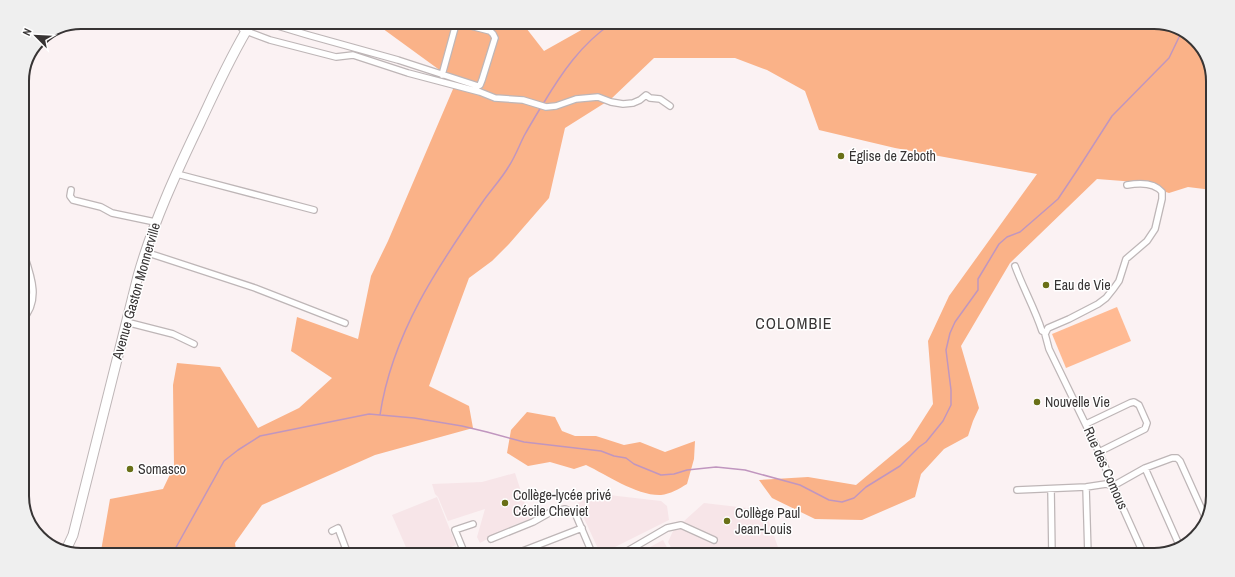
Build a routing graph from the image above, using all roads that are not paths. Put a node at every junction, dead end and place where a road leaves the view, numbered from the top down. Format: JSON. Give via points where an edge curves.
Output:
{"nodes":[{"id":1,"x":247,"y":29,"type":"edge"},
{"id":2,"x":251,"y":29,"type":"edge"},
{"id":3,"x":288,"y":29,"type":"edge"},
{"id":4,"x":455,"y":29,"type":"edge"},
{"id":5,"x":482,"y":29,"type":"edge"},
{"id":6,"x":442,"y":74,"type":"junction"},
{"id":7,"x":670,"y":106,"type":"dead end"},
{"id":8,"x":177,"y":174,"type":"junction"},
{"id":9,"x":1127,"y":185,"type":"dead end"},
{"id":10,"x":71,"y":190,"type":"dead end"},
{"id":11,"x":314,"y":210,"type":"dead end"},
{"id":12,"x":155,"y":222,"type":"junction"},
{"id":13,"x":144,"y":252,"type":"junction"},
{"id":14,"x":1015,"y":266,"type":"dead end"},
{"id":15,"x":29,"y":271,"type":"edge"},
{"id":16,"x":29,"y":308,"type":"edge"},
{"id":17,"x":126,"y":322,"type":"junction"},
{"id":18,"x":345,"y":323,"type":"dead end"},
{"id":19,"x":1046,"y":332,"type":"junction"},
{"id":20,"x":194,"y":344,"type":"dead end"},
{"id":21,"x":1086,"y":424,"type":"junction"},
{"id":22,"x":1099,"y":452,"type":"junction"},
{"id":23,"x":1145,"y":468,"type":"junction"},
{"id":24,"x":1113,"y":486,"type":"junction"},
{"id":25,"x":1086,"y":487,"type":"junction"},
{"id":26,"x":1051,"y":489,"type":"junction"},
{"id":27,"x":1017,"y":490,"type":"dead end"},
{"id":28,"x":1203,"y":512,"type":"edge"},
{"id":29,"x":473,"y":524,"type":"dead end"},
{"id":30,"x":582,"y":528,"type":"junction"},
{"id":31,"x":332,"y":531,"type":"dead end"},
{"id":32,"x":491,"y":539,"type":"dead end"},
{"id":33,"x":714,"y":540,"type":"dead end"},
{"id":34,"x":1178,"y":542,"type":"edge"},
{"id":35,"x":68,"y":546,"type":"edge"},
{"id":36,"x":346,"y":548,"type":"edge"},
{"id":37,"x":462,"y":548,"type":"edge"},
{"id":38,"x":530,"y":548,"type":"edge"},
{"id":39,"x":590,"y":548,"type":"edge"},
{"id":40,"x":633,"y":548,"type":"edge"},
{"id":41,"x":1052,"y":548,"type":"edge"},
{"id":42,"x":1088,"y":548,"type":"edge"},
{"id":43,"x":1141,"y":548,"type":"edge"}],
"edges":[{"from":1,"to":8,"type":"main road","name":"Avenue Gaston Monnerville","via":[[231,57]]},
{"from":2,"to":7,"type":"street","via":[[270,40],[336,57],[353,55],[495,98],[523,100],[546,107],[576,99],[598,97],[623,104],[640,100],[646,95],[660,99]]},
{"from":3,"to":6,"type":"street"},
{"from":4,"to":6,"type":"street"},
{"from":5,"to":6,"type":"street","via":[[490,31],[495,38],[480,85]]},
{"from":8,"to":11,"type":"street"},
{"from":8,"to":12,"type":"main road","name":"Avenue Gaston Monnerville"},
{"from":9,"to":19,"type":"street","via":[[1146,184],[1162,192],[1158,220],[1152,235],[1126,259],[1119,281],[1106,298],[1074,317],[1050,326]]},
{"from":10,"to":12,"type":"street","via":[[70,196],[73,200],[112,213]]},
{"from":12,"to":13,"type":"main road","name":"Avenue Gaston Monnerville"},
{"from":13,"to":17,"type":"main road","name":"Avenue Gaston Monnerville"},
{"from":13,"to":18,"type":"street","via":[[255,288]]},
{"from":14,"to":19,"type":"street","name":"Rue des Comous","via":[[1042,331]]},
{"from":15,"to":16,"type":"street","via":[[34,296]]},
{"from":17,"to":20,"type":"street","via":[[167,332]]},
{"from":17,"to":35,"type":"main road","name":"Avenue Gaston Monnerville","via":[[73,535]]},
{"from":19,"to":21,"type":"street","name":"Rue des Comous","via":[[1049,349]]},
{"from":21,"to":22,"type":"street","name":"Rue des Comous"},
{"from":21,"to":22,"type":"street","via":[[1130,403],[1139,405],[1147,423],[1146,428]]},
{"from":22,"to":24,"type":"street","name":"Rue des Comous"},
{"from":23,"to":24,"type":"street"},
{"from":23,"to":28,"type":"street","via":[[1177,458]]},
{"from":23,"to":34,"type":"street"},
{"from":24,"to":25,"type":"street","via":[[1106,484]]},
{"from":24,"to":43,"type":"street","name":"Rue des Comous"},
{"from":25,"to":26,"type":"street"},
{"from":25,"to":42,"type":"street"},
{"from":26,"to":27,"type":"street"},
{"from":26,"to":41,"type":"street"},
{"from":29,"to":37,"type":"street","via":[[455,530]]},
{"from":30,"to":32,"type":"street","via":[[575,513],[565,509],[549,513],[534,522]]},
{"from":30,"to":38,"type":"street"},
{"from":30,"to":39,"type":"street"},
{"from":31,"to":36,"type":"street","via":[[338,528]]},
{"from":33,"to":40,"type":"street","via":[[681,525],[667,528]]}]}
